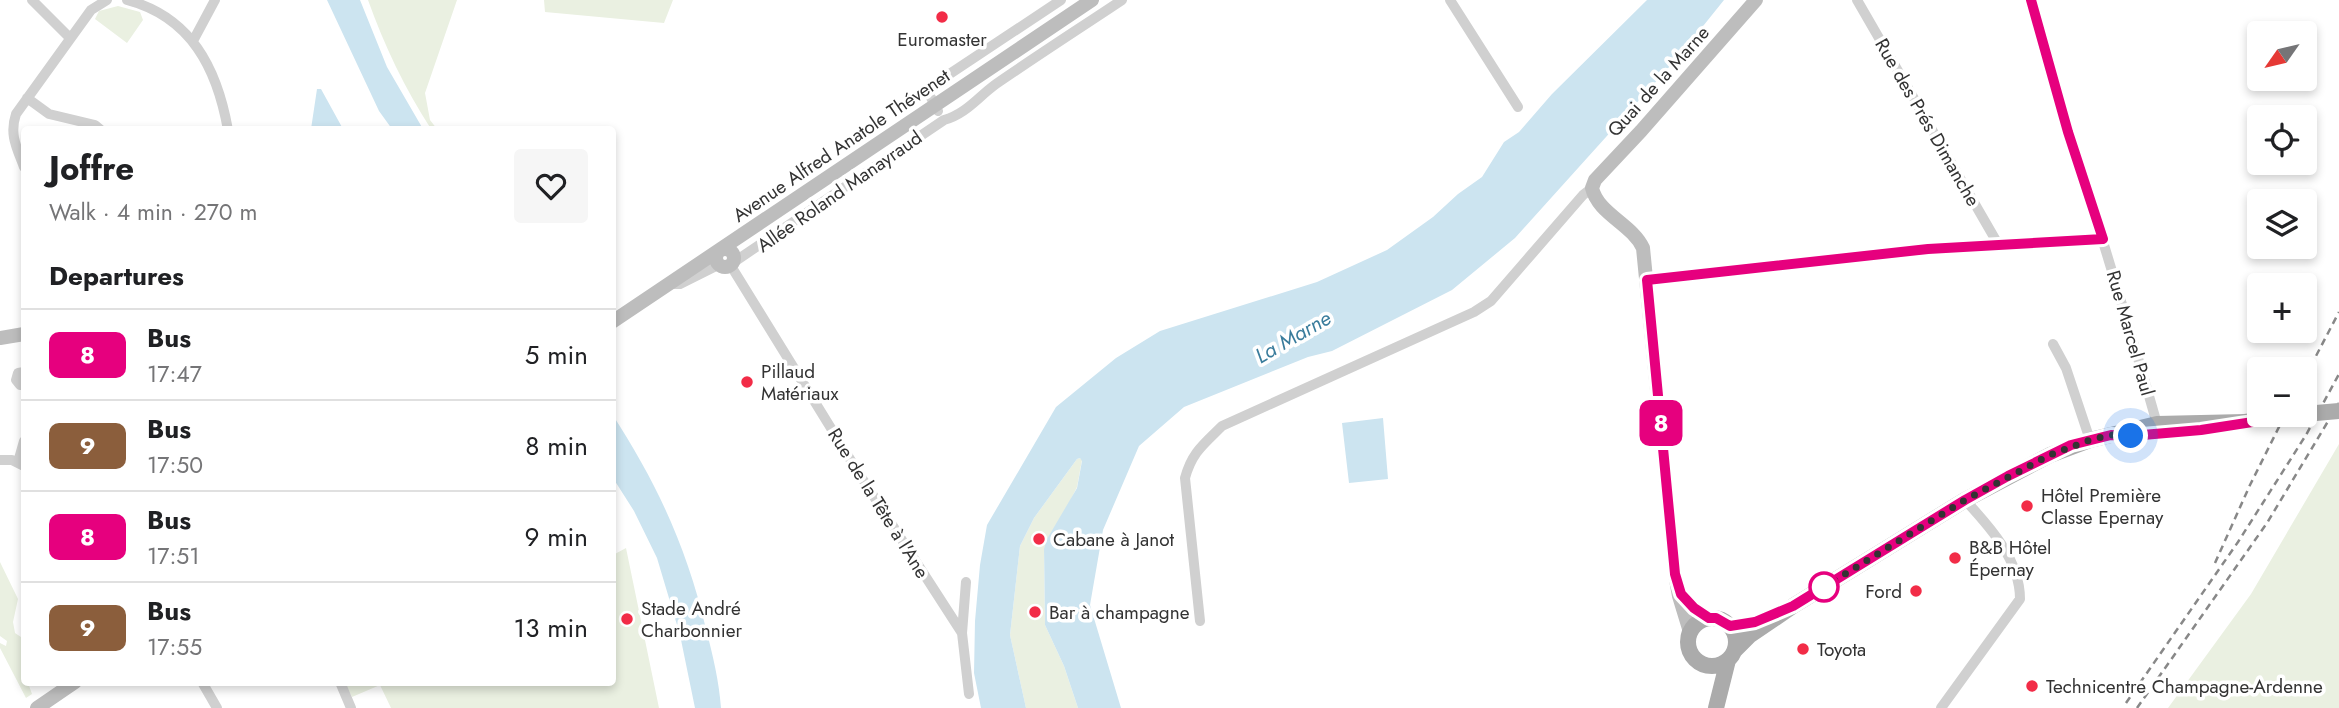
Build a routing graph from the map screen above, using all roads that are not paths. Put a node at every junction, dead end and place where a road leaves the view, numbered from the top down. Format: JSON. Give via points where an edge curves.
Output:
{"nodes":[{"id":1,"x":32,"y":0,"type":"edge"},
{"id":2,"x":107,"y":0,"type":"edge"},
{"id":3,"x":127,"y":0,"type":"edge"},
{"id":4,"x":215,"y":0,"type":"edge"},
{"id":5,"x":1060,"y":0,"type":"edge"},
{"id":6,"x":1092,"y":0,"type":"edge"},
{"id":7,"x":1122,"y":0,"type":"edge"},
{"id":8,"x":1450,"y":0,"type":"edge"},
{"id":9,"x":1756,"y":0,"type":"edge"},
{"id":10,"x":1857,"y":0,"type":"edge"},
{"id":11,"x":2031,"y":0,"type":"edge"},
{"id":12,"x":161,"y":6,"type":"edge"},
{"id":13,"x":69,"y":38,"type":"junction"},
{"id":14,"x":193,"y":41,"type":"junction"},
{"id":15,"x":27,"y":98,"type":"junction"},
{"id":16,"x":934,"y":106,"type":"junction"},
{"id":17,"x":1518,"y":107,"type":"dead end"},
{"id":18,"x":944,"y":120,"type":"junction"},
{"id":19,"x":96,"y":126,"type":"edge"},
{"id":20,"x":227,"y":126,"type":"edge"},
{"id":21,"x":1,"y":136,"type":"edge"},
{"id":22,"x":13,"y":139,"type":"junction"},
{"id":23,"x":21,"y":159,"type":"edge"},
{"id":24,"x":1592,"y":188,"type":"junction"},
{"id":25,"x":2103,"y":239,"type":"junction"},
{"id":26,"x":1998,"y":244,"type":"junction"},
{"id":27,"x":726,"y":259,"type":"junction"},
{"id":28,"x":1647,"y":280,"type":"junction"},
{"id":29,"x":616,"y":319,"type":"edge"},
{"id":30,"x":21,"y":334,"type":"edge"},
{"id":31,"x":0,"y":338,"type":"edge"},
{"id":32,"x":2053,"y":344,"type":"dead end"},
{"id":33,"x":21,"y":372,"type":"edge"},
{"id":34,"x":21,"y":384,"type":"edge"},
{"id":35,"x":2339,"y":411,"type":"edge"},
{"id":36,"x":2317,"y":413,"type":"edge"},
{"id":37,"x":2245,"y":422,"type":"joint"},
{"id":38,"x":2157,"y":424,"type":"junction"},
{"id":39,"x":2111,"y":435,"type":"junction"},
{"id":40,"x":2090,"y":440,"type":"junction"},
{"id":41,"x":0,"y":460,"type":"edge"},
{"id":42,"x":21,"y":464,"type":"edge"},
{"id":43,"x":1965,"y":500,"type":"junction"},
{"id":44,"x":966,"y":583,"type":"dead end"},
{"id":45,"x":1678,"y":588,"type":"junction"},
{"id":46,"x":1793,"y":606,"type":"junction"},
{"id":47,"x":1709,"y":618,"type":"junction"},
{"id":48,"x":1200,"y":621,"type":"dead end"},
{"id":49,"x":1730,"y":626,"type":"junction"},
{"id":50,"x":1690,"y":632,"type":"junction"},
{"id":51,"x":962,"y":633,"type":"junction"},
{"id":52,"x":1731,"y":655,"type":"junction"},
{"id":53,"x":1701,"y":664,"type":"junction"},
{"id":54,"x":69,"y":686,"type":"edge"},
{"id":55,"x":204,"y":686,"type":"edge"},
{"id":56,"x":342,"y":686,"type":"edge"},
{"id":57,"x":969,"y":694,"type":"dead end"},
{"id":58,"x":37,"y":708,"type":"edge"},
{"id":59,"x":217,"y":708,"type":"edge"},
{"id":60,"x":351,"y":708,"type":"edge"},
{"id":61,"x":1715,"y":708,"type":"edge"},
{"id":62,"x":1941,"y":708,"type":"edge"}],
"edges":[{"from":1,"to":13,"type":"street"},
{"from":2,"to":13,"type":"street","via":[[91,10]]},
{"from":3,"to":12,"type":"street"},
{"from":4,"to":14,"type":"street"},
{"from":5,"to":16,"type":"street","via":[[936,83],[929,94]]},
{"from":6,"to":16,"type":"street","name":"Avenue Alfred Anatole Thévenet"},
{"from":7,"to":18,"type":"street","name":"Allée Roland Manayraud"},
{"from":8,"to":17,"type":"street"},
{"from":9,"to":24,"type":"street","name":"Quai de la Marne"},
{"from":10,"to":26,"type":"street","name":"Rue des Prés Dimanche"},
{"from":11,"to":25,"type":"street","name":"Rue Marcel Paul"},
{"from":12,"to":14,"type":"street"},
{"from":13,"to":15,"type":"street"},
{"from":14,"to":20,"type":"street","via":[[214,80]]},
{"from":15,"to":19,"type":"street","via":[[49,114]]},
{"from":15,"to":22,"type":"street","via":[[14,121]]},
{"from":16,"to":18,"type":"street"},
{"from":16,"to":27,"type":"street","name":"Avenue Alfred Anatole Thévenet","via":[[740,237]]},
{"from":18,"to":27,"type":"street","name":"Allée Roland Manayraud"},
{"from":21,"to":22,"type":"street"},
{"from":22,"to":23,"type":"street"},
{"from":24,"to":28,"type":"street","via":[[1597,200],[1640,242]]},
{"from":24,"to":48,"type":"street","via":[[1491,301],[1222,426],[1207,440],[1190,461],[1185,478]]},
{"from":25,"to":26,"type":"street"},
{"from":25,"to":38,"type":"street","name":"Rue Marcel Paul"},
{"from":26,"to":28,"type":"street"},
{"from":27,"to":29,"type":"street","name":"Avenue Alfred Anatole Thévenet","via":[[669,284]]},
{"from":27,"to":51,"type":"street","name":"Rue de la Tête à l'Ane"},
{"from":28,"to":45,"type":"street"},
{"from":30,"to":31,"type":"street"},
{"from":32,"to":40,"type":"street"},
{"from":33,"to":34,"type":"street","via":[[16,377]]},
{"from":35,"to":36,"type":"main road","bridge":true},
{"from":37,"to":38,"type":"main road"},
{"from":37,"to":39,"type":"main road","via":[[2201,430]]},
{"from":38,"to":39,"type":"main road"},
{"from":39,"to":40,"type":"main road"},
{"from":40,"to":43,"type":"main road","via":[[2050,455]]},
{"from":41,"to":42,"type":"street"},
{"from":43,"to":46,"type":"main road"},
{"from":43,"to":62,"type":"street","via":[[2015,568],[2020,599]]},
{"from":44,"to":51,"type":"street"},
{"from":45,"to":47,"type":"street"},
{"from":45,"to":50,"type":"street"},
{"from":46,"to":49,"type":"main road","via":[[1755,622]]},
{"from":46,"to":52,"type":"main road","via":[[1749,636]]},
{"from":47,"to":49,"type":"main road"},
{"from":47,"to":50,"type":"main road"},
{"from":49,"to":52,"type":"main road","via":[[1735,638]]},
{"from":50,"to":53,"type":"main road","via":[[1691,655]]},
{"from":51,"to":57,"type":"street"},
{"from":52,"to":53,"type":"main road","via":[[1715,666]]},
{"from":52,"to":61,"type":"main road"},
{"from":53,"to":61,"type":"main road","via":[[1713,684]]},
{"from":54,"to":58,"type":"street"},
{"from":55,"to":59,"type":"street"},
{"from":56,"to":60,"type":"street"}]}
